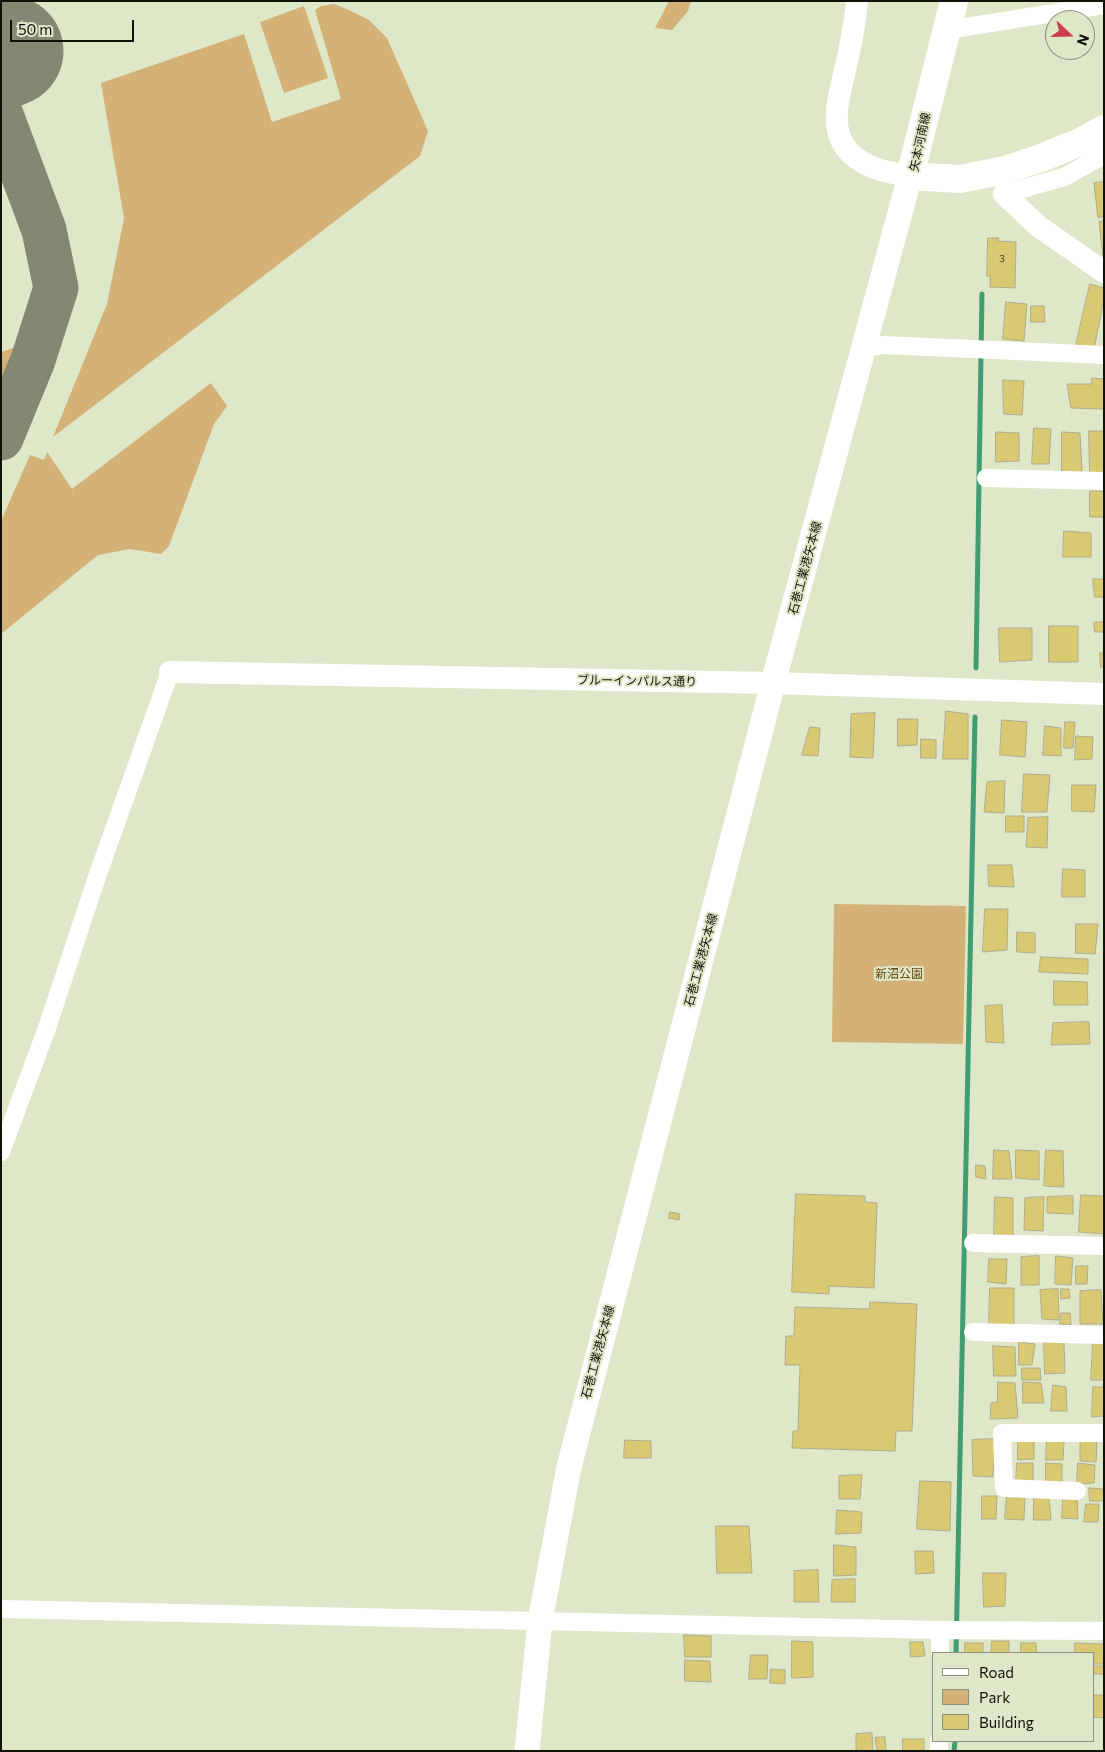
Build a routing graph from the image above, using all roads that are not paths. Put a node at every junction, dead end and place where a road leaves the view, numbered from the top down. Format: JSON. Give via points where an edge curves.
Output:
{"nodes":[{"id":1,"x":857,"y":1,"type":"edge"},
{"id":2,"x":954,"y":1,"type":"edge"},
{"id":3,"x":1104,"y":5,"type":"edge"},
{"id":4,"x":947,"y":30,"type":"junction"},
{"id":5,"x":1104,"y":128,"type":"edge"},
{"id":6,"x":1104,"y":155,"type":"edge"},
{"id":7,"x":910,"y":176,"type":"junction"},
{"id":8,"x":1004,"y":194,"type":"joint"},
{"id":9,"x":1104,"y":272,"type":"edge"},
{"id":10,"x":865,"y":348,"type":"junction"},
{"id":11,"x":1104,"y":355,"type":"edge"},
{"id":12,"x":986,"y":478,"type":"dead end"},
{"id":13,"x":1104,"y":481,"type":"edge"},
{"id":14,"x":170,"y":672,"type":"joint"},
{"id":15,"x":774,"y":683,"type":"junction"},
{"id":16,"x":1104,"y":694,"type":"edge"},
{"id":17,"x":1,"y":1152,"type":"edge"},
{"id":18,"x":973,"y":1243,"type":"dead end"},
{"id":19,"x":1104,"y":1246,"type":"edge"},
{"id":20,"x":973,"y":1332,"type":"dead end"},
{"id":21,"x":1104,"y":1335,"type":"edge"},
{"id":22,"x":1104,"y":1433,"type":"edge"},
{"id":23,"x":1077,"y":1491,"type":"dead end"},
{"id":24,"x":1,"y":1609,"type":"edge"},
{"id":25,"x":540,"y":1621,"type":"junction"},
{"id":26,"x":951,"y":1630,"type":"junction"},
{"id":27,"x":1104,"y":1632,"type":"edge"},
{"id":28,"x":940,"y":1652,"type":"edge"},
{"id":29,"x":527,"y":1751,"type":"edge"}],
"edges":[{"from":1,"to":7,"type":"street","via":[[838,95],[837,133],[845,148],[859,160],[880,170]]},
{"from":2,"to":4,"type":"main road","name":"矢本河南線"},
{"from":3,"to":4,"type":"street"},
{"from":4,"to":7,"type":"main road","name":"矢本河南線"},
{"from":5,"to":7,"type":"main road","name":"矢本河南線","via":[[1080,142],[1005,170],[960,180]]},
{"from":6,"to":8,"type":"street","via":[[1064,177]]},
{"from":7,"to":10,"type":"main road","name":"石巻工業港矢本線"},
{"from":8,"to":9,"type":"street","via":[[1038,226]]},
{"from":10,"to":11,"type":"street","via":[[883,345]]},
{"from":10,"to":15,"type":"main road","name":"石巻工業港矢本線"},
{"from":12,"to":13,"type":"street"},
{"from":14,"to":15,"type":"street","name":"ブルーインパルス通り"},
{"from":14,"to":17,"type":"street","via":[[98,874],[51,1019]]},
{"from":15,"to":16,"type":"street","name":"ブルーインパルス通り"},
{"from":15,"to":25,"type":"main road","name":"石巻工業港矢本線","via":[[580,1422]]},
{"from":18,"to":19,"type":"street"},
{"from":20,"to":21,"type":"street"},
{"from":22,"to":23,"type":"street","via":[[1002,1432],[1004,1488]]},
{"from":24,"to":25,"type":"street"},
{"from":25,"to":26,"type":"street"},
{"from":25,"to":29,"type":"main road","name":"石巻工業港矢本線"},
{"from":26,"to":27,"type":"street"},
{"from":26,"to":28,"type":"street"}]}
